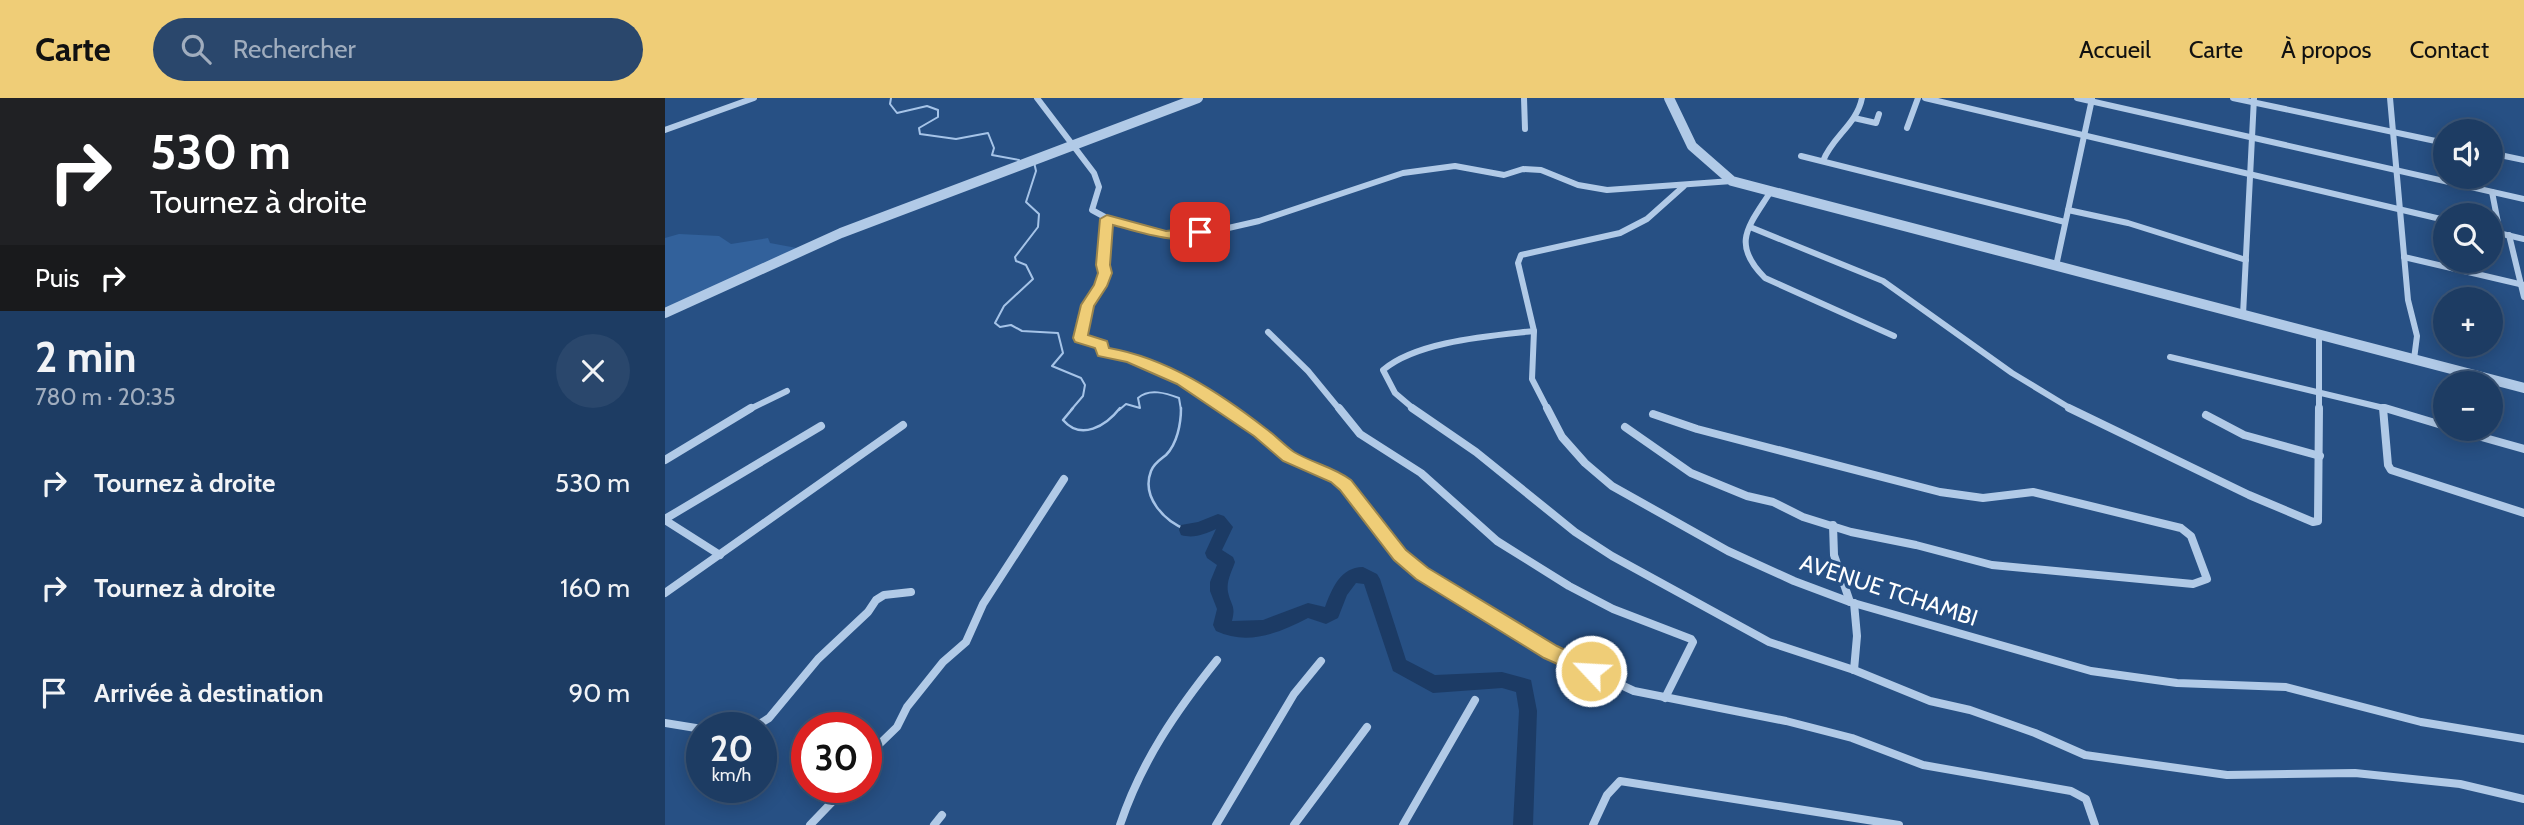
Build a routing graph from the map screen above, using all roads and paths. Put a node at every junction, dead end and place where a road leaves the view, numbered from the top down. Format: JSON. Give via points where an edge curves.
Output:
{"nodes":[{"id":1,"x":754,"y":98,"type":"edge"},
{"id":2,"x":1037,"y":98,"type":"edge"},
{"id":3,"x":1198,"y":98,"type":"edge"},
{"id":4,"x":1524,"y":98,"type":"edge"},
{"id":5,"x":1669,"y":98,"type":"edge"},
{"id":6,"x":1862,"y":98,"type":"edge"},
{"id":7,"x":1918,"y":98,"type":"edge"},
{"id":8,"x":1925,"y":98,"type":"edge"},
{"id":9,"x":2077,"y":98,"type":"edge"},
{"id":10,"x":2233,"y":98,"type":"edge"},
{"id":11,"x":2390,"y":98,"type":"edge"},
{"id":12,"x":2091,"y":100,"type":"edge"},
{"id":13,"x":2254,"y":100,"type":"edge"},
{"id":14,"x":1879,"y":114,"type":"dead end"},
{"id":15,"x":1854,"y":118,"type":"junction"},
{"id":16,"x":1907,"y":128,"type":"dead end"},
{"id":17,"x":1525,"y":129,"type":"dead end"},
{"id":18,"x":665,"y":130,"type":"edge"},
{"id":19,"x":2393,"y":131,"type":"junction"},
{"id":20,"x":2084,"y":134,"type":"junction"},
{"id":21,"x":2252,"y":137,"type":"junction"},
{"id":22,"x":2433,"y":140,"type":"edge"},
{"id":23,"x":1071,"y":147,"type":"junction"},
{"id":24,"x":1801,"y":156,"type":"dead end"},
{"id":25,"x":2503,"y":156,"type":"edge"},
{"id":26,"x":2524,"y":160,"type":"edge"},
{"id":27,"x":1823,"y":162,"type":"junction"},
{"id":28,"x":2396,"y":170,"type":"junction"},
{"id":29,"x":2250,"y":175,"type":"junction"},
{"id":30,"x":1732,"y":181,"type":"junction"},
{"id":31,"x":1684,"y":186,"type":"junction"},
{"id":32,"x":1770,"y":191,"type":"junction"},
{"id":33,"x":2492,"y":192,"type":"junction"},
{"id":34,"x":2524,"y":199,"type":"edge"},
{"id":35,"x":2494,"y":203,"type":"edge"},
{"id":36,"x":2068,"y":210,"type":"junction"},
{"id":37,"x":2400,"y":210,"type":"junction"},
{"id":38,"x":2433,"y":217,"type":"edge"},
{"id":39,"x":1107,"y":219,"type":"junction"},
{"id":40,"x":2065,"y":222,"type":"junction"},
{"id":41,"x":1750,"y":227,"type":"junction"},
{"id":42,"x":2503,"y":234,"type":"edge"},
{"id":43,"x":2509,"y":235,"type":"junction"},
{"id":44,"x":2524,"y":239,"type":"edge"},
{"id":45,"x":2404,"y":257,"type":"junction"},
{"id":46,"x":2246,"y":260,"type":"junction"},
{"id":47,"x":2056,"y":266,"type":"junction"},
{"id":48,"x":2523,"y":285,"type":"edge"},
{"id":49,"x":2524,"y":297,"type":"edge"},
{"id":50,"x":665,"y":313,"type":"edge"},
{"id":51,"x":2243,"y":315,"type":"junction"},
{"id":52,"x":1534,"y":331,"type":"junction"},
{"id":53,"x":1268,"y":332,"type":"dead end"},
{"id":54,"x":2319,"y":334,"type":"junction"},
{"id":55,"x":1894,"y":335,"type":"dead end"},
{"id":56,"x":2170,"y":357,"type":"dead end"},
{"id":57,"x":2414,"y":359,"type":"junction"},
{"id":58,"x":2524,"y":388,"type":"edge"},
{"id":59,"x":787,"y":391,"type":"dead end"},
{"id":60,"x":2319,"y":393,"type":"junction"},
{"id":61,"x":2383,"y":408,"type":"junction"},
{"id":62,"x":1653,"y":414,"type":"dead end"},
{"id":63,"x":2206,"y":415,"type":"dead end"},
{"id":64,"x":2433,"y":423,"type":"edge"},
{"id":65,"x":821,"y":425,"type":"dead end"},
{"id":66,"x":903,"y":425,"type":"dead end"},
{"id":67,"x":1625,"y":427,"type":"dead end"},
{"id":68,"x":2496,"y":441,"type":"edge"},
{"id":69,"x":2524,"y":449,"type":"edge"},
{"id":70,"x":2320,"y":456,"type":"junction"},
{"id":71,"x":665,"y":460,"type":"edge"},
{"id":72,"x":1064,"y":479,"type":"dead end"},
{"id":73,"x":2524,"y":513,"type":"edge"},
{"id":74,"x":665,"y":520,"type":"edge"},
{"id":75,"x":1833,"y":525,"type":"junction"},
{"id":76,"x":720,"y":555,"type":"junction"},
{"id":77,"x":911,"y":592,"type":"dead end"},
{"id":78,"x":665,"y":593,"type":"edge"},
{"id":79,"x":1852,"y":603,"type":"junction"},
{"id":80,"x":1217,"y":660,"type":"dead end"},
{"id":81,"x":1321,"y":661,"type":"dead end"},
{"id":82,"x":1854,"y":670,"type":"junction"},
{"id":83,"x":1665,"y":698,"type":"junction"},
{"id":84,"x":1475,"y":699,"type":"dead end"},
{"id":85,"x":774,"y":712,"type":"edge"},
{"id":86,"x":665,"y":723,"type":"edge"},
{"id":87,"x":686,"y":726,"type":"edge"},
{"id":88,"x":1367,"y":727,"type":"dead end"},
{"id":89,"x":2524,"y":739,"type":"edge"},
{"id":90,"x":882,"y":742,"type":"edge"},
{"id":91,"x":2524,"y":799,"type":"edge"},
{"id":92,"x":831,"y":803,"type":"edge"},
{"id":93,"x":942,"y":815,"type":"dead end"},
{"id":94,"x":810,"y":825,"type":"edge"},
{"id":95,"x":934,"y":825,"type":"edge"},
{"id":96,"x":1121,"y":825,"type":"edge"},
{"id":97,"x":1216,"y":825,"type":"edge"},
{"id":98,"x":1294,"y":825,"type":"edge"},
{"id":99,"x":1403,"y":825,"type":"edge"},
{"id":100,"x":1593,"y":825,"type":"edge"},
{"id":101,"x":1899,"y":825,"type":"edge"},
{"id":102,"x":2095,"y":825,"type":"edge"}],
"edges":[{"from":1,"to":18,"type":"street"},
{"from":2,"to":23,"type":"street"},
{"from":3,"to":23,"type":"street"},
{"from":4,"to":17,"type":"street"},
{"from":5,"to":30,"type":"street","via":[[1682,134]]},
{"from":6,"to":15,"type":"street"},
{"from":7,"to":16,"type":"street"},
{"from":8,"to":20,"type":"street"},
{"from":9,"to":12,"type":"street"},
{"from":10,"to":13,"type":"street"},
{"from":11,"to":19,"type":"street"},
{"from":12,"to":20,"type":"street"},
{"from":12,"to":21,"type":"street"},
{"from":13,"to":19,"type":"street"},
{"from":13,"to":21,"type":"street"},
{"from":14,"to":15,"type":"street","via":[[1876,123]]},
{"from":15,"to":27,"type":"street"},
{"from":19,"to":22,"type":"street"},
{"from":19,"to":28,"type":"street"},
{"from":20,"to":29,"type":"street"},
{"from":20,"to":36,"type":"street"},
{"from":21,"to":28,"type":"street"},
{"from":21,"to":29,"type":"street"},
{"from":23,"to":39,"type":"street","via":[[1094,173],[1099,187],[1092,211]]},
{"from":23,"to":50,"type":"street","via":[[841,233]]},
{"from":24,"to":27,"type":"street"},
{"from":25,"to":26,"type":"street"},
{"from":27,"to":40,"type":"street"},
{"from":28,"to":33,"type":"street"},
{"from":28,"to":37,"type":"street"},
{"from":29,"to":37,"type":"street"},
{"from":29,"to":46,"type":"street"},
{"from":30,"to":31,"type":"street"},
{"from":30,"to":32,"type":"street"},
{"from":31,"to":39,"type":"street","via":[[1607,190],[1578,185],[1543,170],[1523,169],[1504,175],[1452,166],[1403,173],[1224,229],[1166,235]]},
{"from":31,"to":52,"type":"street","name":"AVENUE TCHAMBI","via":[[1631,228],[1521,255],[1518,263]]},
{"from":32,"to":41,"type":"street"},
{"from":32,"to":47,"type":"street"},
{"from":33,"to":34,"type":"street"},
{"from":33,"to":35,"type":"street"},
{"from":36,"to":40,"type":"street"},
{"from":36,"to":46,"type":"street","via":[[2128,223]]},
{"from":37,"to":38,"type":"street"},
{"from":37,"to":45,"type":"street"},
{"from":39,"to":83,"type":"street","via":[[1105,273],[1088,305],[1080,338],[1101,344],[1103,353],[1129,357],[1183,380],[1289,457],[1337,478],[1400,555],[1492,617],[1550,652],[1634,691]]},
{"from":40,"to":47,"type":"street"},
{"from":41,"to":55,"type":"street","via":[[1743,251],[1765,278]]},
{"from":41,"to":70,"type":"street","via":[[1883,281],[2066,407],[2313,522],[2318,521]]},
{"from":42,"to":43,"type":"street"},
{"from":43,"to":44,"type":"street"},
{"from":43,"to":48,"type":"street","via":[[2509,248]]},
{"from":45,"to":48,"type":"street"},
{"from":45,"to":57,"type":"street","via":[[2417,327]]},
{"from":46,"to":51,"type":"street"},
{"from":47,"to":51,"type":"street"},
{"from":48,"to":49,"type":"street"},
{"from":51,"to":54,"type":"street"},
{"from":52,"to":79,"type":"street","name":"AVENUE TCHAMBI","via":[[1532,379],[1562,437],[1585,463],[1669,520],[1794,581]]},
{"from":52,"to":82,"type":"street","via":[[1431,349],[1401,358],[1383,370],[1404,403],[1612,556],[1769,642]]},
{"from":53,"to":83,"type":"street","via":[[1308,371],[1360,434],[1421,473],[1497,541],[1613,609],[1691,639]]},
{"from":54,"to":57,"type":"street"},
{"from":54,"to":60,"type":"street"},
{"from":56,"to":60,"type":"street"},
{"from":57,"to":58,"type":"street"},
{"from":59,"to":71,"type":"street"},
{"from":60,"to":61,"type":"street"},
{"from":60,"to":70,"type":"street"},
{"from":61,"to":64,"type":"street"},
{"from":61,"to":73,"type":"street","via":[[2391,470]]},
{"from":62,"to":75,"type":"street","via":[[1940,492],[1983,498],[2033,492],[2181,528],[2191,536],[2207,579],[2193,584],[1992,565]]},
{"from":63,"to":70,"type":"street","via":[[2244,435]]},
{"from":65,"to":74,"type":"street"},
{"from":66,"to":76,"type":"street"},
{"from":67,"to":75,"type":"street","via":[[1691,473]]},
{"from":68,"to":69,"type":"street"},
{"from":72,"to":90,"type":"street","via":[[983,604],[966,642],[945,660]]},
{"from":74,"to":76,"type":"street"},
{"from":75,"to":79,"type":"street","via":[[1836,564]]},
{"from":76,"to":78,"type":"street"},
{"from":77,"to":85,"type":"street","via":[[876,600]]},
{"from":79,"to":82,"type":"street","via":[[1857,636]]},
{"from":79,"to":89,"type":"street","name":"AVENUE TCHAMBI","via":[[2091,671],[2177,683],[2286,687],[2421,722]]},
{"from":80,"to":96,"type":"street","via":[[1152,747]]},
{"from":81,"to":97,"type":"street","via":[[1294,694]]},
{"from":82,"to":91,"type":"street","via":[[2085,755],[2227,775],[2355,773],[2460,784]]},
{"from":83,"to":102,"type":"street","via":[[1852,738],[1923,765],[2071,791],[2086,799]]},
{"from":84,"to":99,"type":"street"},
{"from":86,"to":87,"type":"street"},
{"from":88,"to":98,"type":"street"},
{"from":92,"to":94,"type":"street"},
{"from":93,"to":95,"type":"street"},
{"from":100,"to":101,"type":"street","via":[[1620,781]]}]}
